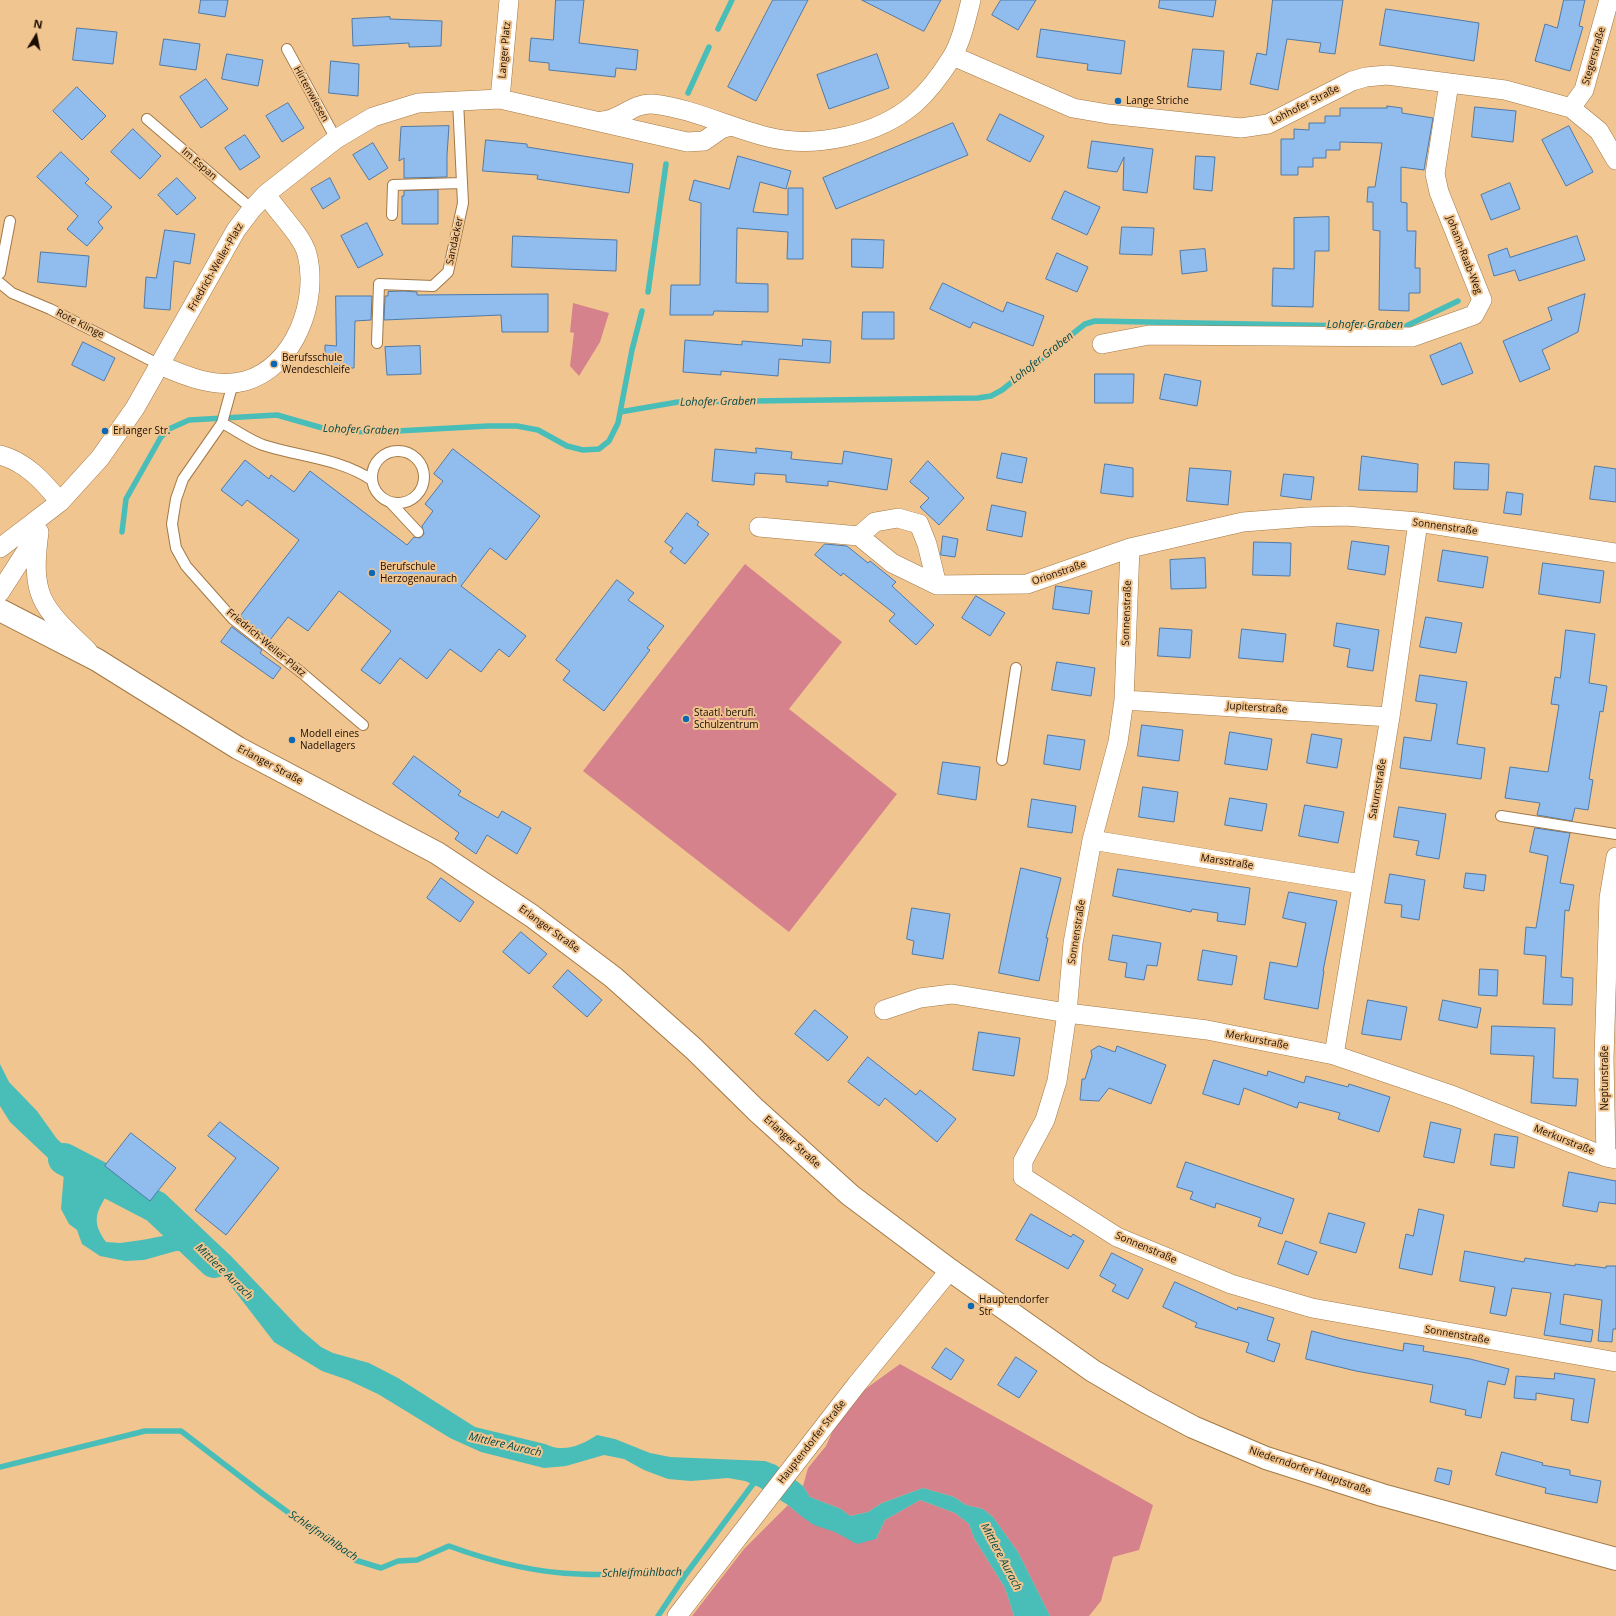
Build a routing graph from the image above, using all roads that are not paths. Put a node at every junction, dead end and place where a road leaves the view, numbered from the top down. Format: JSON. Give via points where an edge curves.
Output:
{"nodes":[{"id":1,"x":509,"y":0,"type":"edge"},
{"id":2,"x":971,"y":0,"type":"edge"},
{"id":3,"x":1610,"y":0,"type":"edge"},
{"id":4,"x":287,"y":49,"type":"dead end"},
{"id":5,"x":953,"y":56,"type":"junction"},
{"id":6,"x":1449,"y":83,"type":"junction"},
{"id":7,"x":500,"y":99,"type":"junction"},
{"id":8,"x":458,"y":101,"type":"junction"},
{"id":9,"x":1571,"y":108,"type":"junction"},
{"id":10,"x":147,"y":119,"type":"dead end"},
{"id":11,"x":602,"y":121,"type":"junction"},
{"id":12,"x":730,"y":126,"type":"junction"},
{"id":13,"x":336,"y":139,"type":"junction"},
{"id":14,"x":1616,"y":160,"type":"edge"},
{"id":15,"x":462,"y":183,"type":"junction"},
{"id":16,"x":266,"y":194,"type":"junction"},
{"id":17,"x":252,"y":209,"type":"junction"},
{"id":18,"x":392,"y":215,"type":"dead end"},
{"id":19,"x":10,"y":221,"type":"dead end"},
{"id":20,"x":0,"y":273,"type":"edge"},
{"id":21,"x":0,"y":283,"type":"edge"},
{"id":22,"x":377,"y":343,"type":"dead end"},
{"id":23,"x":1102,"y":344,"type":"dead end"},
{"id":24,"x":160,"y":365,"type":"junction"},
{"id":25,"x":233,"y":383,"type":"junction"},
{"id":26,"x":222,"y":423,"type":"junction"},
{"id":27,"x":0,"y":455,"type":"edge"},
{"id":28,"x":372,"y":480,"type":"junction"},
{"id":29,"x":60,"y":502,"type":"junction"},
{"id":30,"x":391,"y":503,"type":"junction"},
{"id":31,"x":1418,"y":522,"type":"junction"},
{"id":32,"x":759,"y":527,"type":"dead end"},
{"id":33,"x":39,"y":532,"type":"junction"},
{"id":34,"x":418,"y":532,"type":"dead end"},
{"id":35,"x":859,"y":536,"type":"junction"},
{"id":36,"x":0,"y":548,"type":"edge"},
{"id":37,"x":1130,"y":548,"type":"junction"},
{"id":38,"x":1616,"y":553,"type":"edge"},
{"id":39,"x":937,"y":585,"type":"junction"},
{"id":40,"x":0,"y":592,"type":"edge"},
{"id":41,"x":0,"y":610,"type":"edge"},
{"id":42,"x":97,"y":660,"type":"junction"},
{"id":43,"x":1016,"y":668,"type":"dead end"},
{"id":44,"x":1124,"y":700,"type":"junction"},
{"id":45,"x":1390,"y":717,"type":"junction"},
{"id":46,"x":363,"y":724,"type":"dead end"},
{"id":47,"x":1002,"y":760,"type":"dead end"},
{"id":48,"x":1501,"y":816,"type":"dead end"},
{"id":49,"x":1616,"y":834,"type":"edge"},
{"id":50,"x":1092,"y":840,"type":"junction"},
{"id":51,"x":1616,"y":857,"type":"edge"},
{"id":52,"x":1361,"y":884,"type":"junction"},
{"id":53,"x":1611,"y":999,"type":"edge"},
{"id":54,"x":884,"y":1010,"type":"dead end"},
{"id":55,"x":1067,"y":1013,"type":"junction"},
{"id":56,"x":1334,"y":1055,"type":"junction"},
{"id":57,"x":1611,"y":1158,"type":"edge"},
{"id":58,"x":950,"y":1270,"type":"junction"},
{"id":59,"x":1616,"y":1362,"type":"edge"},
{"id":60,"x":1616,"y":1559,"type":"edge"},
{"id":61,"x":676,"y":1616,"type":"edge"}],
"edges":[{"from":1,"to":7,"type":"street","name":"Langer Platz"},
{"from":2,"to":5,"type":"street","via":[[964,30]]},
{"from":3,"to":9,"type":"street","name":"Stegerstraße","via":[[1584,90]]},
{"from":4,"to":13,"type":"lane","name":"Hirtenwiesen"},
{"from":5,"to":6,"type":"street","name":"Lohhofer Straße","via":[[1073,108],[1241,128],[1268,124],[1352,81],[1366,77],[1387,75]]},
{"from":5,"to":12,"type":"street","via":[[914,104],[884,122],[852,135],[812,143],[770,138]]},
{"from":6,"to":9,"type":"street","name":"Lohhofer Straße","via":[[1505,90]]},
{"from":6,"to":23,"type":"street","name":"Johann-Raab-Weg","via":[[1435,174],[1439,192],[1482,300],[1474,315],[1412,337],[1150,336]]},
{"from":7,"to":8,"type":"street","name":"Friedrich-Weiler-Platz"},
{"from":7,"to":11,"type":"street","name":"Friedrich-Weiler-Platz"},
{"from":8,"to":13,"type":"street","name":"Friedrich-Weiler-Platz","via":[[418,103],[373,117]]},
{"from":8,"to":15,"type":"lane","name":"Sandäcker"},
{"from":9,"to":14,"type":"street","name":"Lohhofer Straße","via":[[1599,131]]},
{"from":10,"to":17,"type":"lane","name":"Im Espan"},
{"from":11,"to":12,"type":"street","via":[[614,119],[638,106],[652,104],[688,112]]},
{"from":11,"to":12,"type":"street","name":"Friedrich-Weiler-Platz","via":[[678,141],[696,143]]},
{"from":13,"to":16,"type":"street","name":"Friedrich-Weiler-Platz"},
{"from":15,"to":18,"type":"lane","via":[[393,185]]},
{"from":15,"to":22,"type":"lane","name":"Sandäcker","via":[[463,203],[448,272],[433,286],[380,284]]},
{"from":16,"to":17,"type":"street","name":"Friedrich-Weiler-Platz"},
{"from":16,"to":25,"type":"street","via":[[301,241],[306,252],[309,293],[296,335],[282,357],[256,376]]},
{"from":17,"to":24,"type":"street","name":"Friedrich-Weiler-Platz","via":[[236,230]]},
{"from":19,"to":20,"type":"lane"},
{"from":21,"to":24,"type":"lane","name":"Rote Klinge","via":[[12,293],[50,309]]},
{"from":24,"to":25,"type":"street","via":[[199,379]]},
{"from":24,"to":29,"type":"street","name":"Friedrich-Weiler-Platz","via":[[135,408],[100,458]]},
{"from":25,"to":26,"type":"lane","name":"Friedrich-Weiler-Platz"},
{"from":26,"to":28,"type":"lane","via":[[262,445],[322,458]]},
{"from":26,"to":46,"type":"lane","name":"Friedrich-Weiler-Platz","via":[[183,479],[176,499],[172,524],[176,548],[186,566],[233,618]]},
{"from":27,"to":29,"type":"street","via":[[14,459],[37,475]]},
{"from":28,"to":30,"type":"lane","via":[[376,493]]},
{"from":28,"to":30,"type":"lane","via":[[373,467],[378,459],[390,451],[405,452],[420,462],[424,480],[418,495],[402,504]]},
{"from":29,"to":33,"type":"street","name":"Erlanger Straße"},
{"from":29,"to":36,"type":"street"},
{"from":30,"to":34,"type":"lane"},
{"from":31,"to":37,"type":"street","name":"Sonnenstraße","via":[[1346,516],[1244,522]]},
{"from":31,"to":38,"type":"street","name":"Sonnenstraße"},
{"from":31,"to":45,"type":"street","name":"Saturnstraße"},
{"from":32,"to":35,"type":"street"},
{"from":33,"to":40,"type":"street","name":"Erlanger Straße"},
{"from":33,"to":42,"type":"street","name":"Erlanger Straße","via":[[35,559],[42,599],[60,624]]},
{"from":35,"to":39,"type":"street","name":"Orionstraße","via":[[892,563]]},
{"from":35,"to":39,"type":"street","via":[[875,522],[898,518],[918,524],[927,544]]},
{"from":37,"to":39,"type":"street","name":"Orionstraße","via":[[1027,584]]},
{"from":37,"to":44,"type":"street","name":"Sonnenstraße"},
{"from":41,"to":42,"type":"street","name":"Erlanger Straße"},
{"from":42,"to":58,"type":"street","name":"Erlanger Straße","via":[[238,748],[437,853],[532,916],[613,977],[850,1194]]},
{"from":43,"to":47,"type":"lane"},
{"from":44,"to":45,"type":"street","name":"Jupiterstraße"},
{"from":44,"to":50,"type":"street","name":"Sonnenstraße","via":[[1118,742]]},
{"from":45,"to":52,"type":"street","name":"Saturnstraße"},
{"from":48,"to":49,"type":"lane"},
{"from":50,"to":52,"type":"street","name":"Marsstraße"},
{"from":50,"to":55,"type":"street","name":"Sonnenstraße","via":[[1073,943]]},
{"from":51,"to":53,"type":"street","name":"Neptunstraße","via":[[1609,898]]},
{"from":52,"to":56,"type":"street","name":"Saturnstraße"},
{"from":53,"to":57,"type":"street","name":"Neptunstraße","via":[[1604,1059]]},
{"from":54,"to":55,"type":"street","name":"Merkurstraße","via":[[920,998],[952,994]]},
{"from":55,"to":56,"type":"street","name":"Merkurstraße","via":[[1207,1030]]},
{"from":55,"to":59,"type":"street","name":"Sonnenstraße","via":[[1057,1081],[1045,1120],[1023,1161],[1023,1177],[1117,1237],[1231,1284],[1312,1308]]},
{"from":56,"to":57,"type":"street","name":"Merkurstraße","via":[[1454,1096]]},
{"from":58,"to":60,"type":"street","name":"Niederndorfer Hauptstraße","via":[[1093,1371],[1193,1427],[1266,1458],[1382,1495]]},
{"from":58,"to":61,"type":"street","name":"Hauptendorfer Straße"}]}
